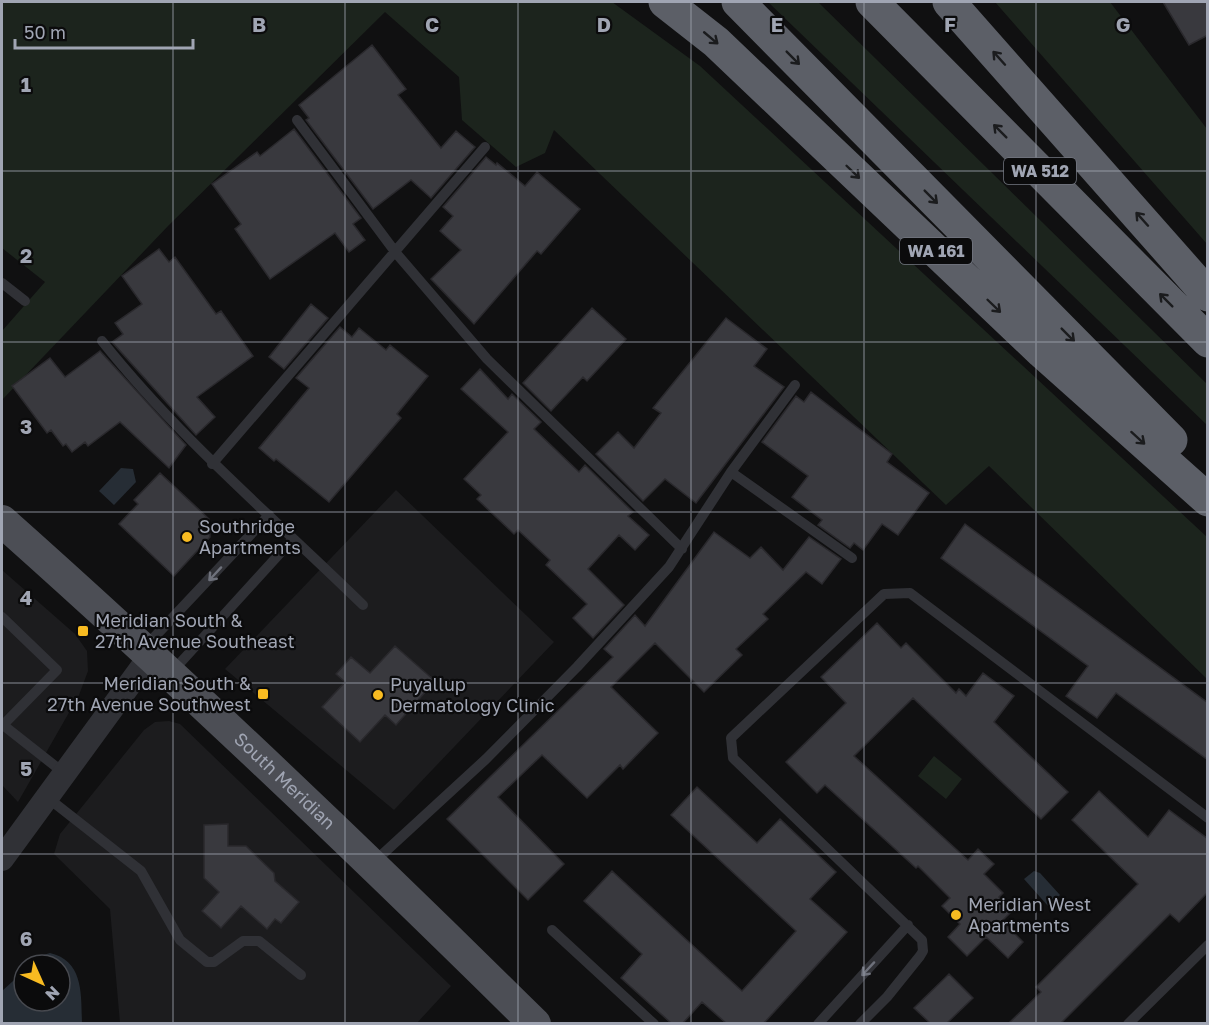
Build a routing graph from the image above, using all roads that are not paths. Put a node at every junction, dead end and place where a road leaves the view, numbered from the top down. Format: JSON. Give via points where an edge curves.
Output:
{"nodes":[{"id":1,"x":665,"y":2,"type":"edge"},
{"id":2,"x":738,"y":2,"type":"edge"},
{"id":3,"x":872,"y":2,"type":"edge"},
{"id":4,"x":949,"y":2,"type":"edge"},
{"id":5,"x":297,"y":120,"type":"dead end"},
{"id":6,"x":485,"y":147,"type":"dead end"},
{"id":7,"x":396,"y":253,"type":"junction"},
{"id":8,"x":2,"y":282,"type":"edge"},
{"id":9,"x":1208,"y":295,"type":"edge"},
{"id":10,"x":25,"y":301,"type":"dead end"},
{"id":11,"x":102,"y":341,"type":"dead end"},
{"id":12,"x":1208,"y":341,"type":"edge"},
{"id":13,"x":795,"y":385,"type":"dead end"},
{"id":14,"x":212,"y":464,"type":"junction"},
{"id":15,"x":731,"y":472,"type":"junction"},
{"id":16,"x":1208,"y":477,"type":"edge"},
{"id":17,"x":1208,"y":500,"type":"edge"},
{"id":18,"x":269,"y":516,"type":"junction"},
{"id":19,"x":2,"y":521,"type":"edge"},
{"id":20,"x":293,"y":539,"type":"junction"},
{"id":21,"x":682,"y":549,"type":"junction"},
{"id":22,"x":852,"y":558,"type":"dead end"},
{"id":23,"x":363,"y":605,"type":"dead end"},
{"id":24,"x":2,"y":616,"type":"edge"},
{"id":25,"x":155,"y":659,"type":"junction"},
{"id":26,"x":64,"y":773,"type":"junction"},
{"id":27,"x":48,"y":798,"type":"junction"},
{"id":28,"x":1208,"y":818,"type":"edge"},
{"id":29,"x":2,"y":859,"type":"edge"},
{"id":30,"x":373,"y":863,"type":"junction"},
{"id":31,"x":908,"y":925,"type":"junction"},
{"id":32,"x":552,"y":930,"type":"dead end"},
{"id":33,"x":1208,"y":945,"type":"edge"},
{"id":34,"x":301,"y":975,"type":"dead end"},
{"id":35,"x":535,"y":1023,"type":"edge"},
{"id":36,"x":654,"y":1023,"type":"edge"},
{"id":37,"x":818,"y":1023,"type":"edge"},
{"id":38,"x":860,"y":1023,"type":"edge"},
{"id":39,"x":1128,"y":1023,"type":"edge"}],
"edges":[{"from":1,"to":17,"type":"highway","number":"WA 161","one_way":true,"via":[[716,42],[1034,344]]},
{"from":2,"to":16,"type":"highway","one_way":true},
{"from":12,"to":3,"type":"highway","number":"WA 512","one_way":true},
{"from":9,"to":4,"type":"highway","one_way":true},
{"from":5,"to":7,"type":"lane"},
{"from":6,"to":7,"type":"lane"},
{"from":7,"to":14,"type":"lane"},
{"from":7,"to":21,"type":"lane","via":[[487,359]]},
{"from":8,"to":10,"type":"lane"},
{"from":11,"to":14,"type":"lane","via":[[144,394]]},
{"from":13,"to":15,"type":"lane"},
{"from":14,"to":18,"type":"lane"},
{"from":15,"to":21,"type":"lane"},
{"from":15,"to":22,"type":"lane"},
{"from":18,"to":20,"type":"lane"},
{"from":18,"to":25,"type":"lane","one_way":true},
{"from":19,"to":25,"type":"main road","name":"South Meridian"},
{"from":20,"to":23,"type":"lane"},
{"from":20,"to":25,"type":"lane"},
{"from":21,"to":30,"type":"lane","via":[[578,667]]},
{"from":24,"to":26,"type":"lane","via":[[57,670],[3,725]]},
{"from":25,"to":26,"type":"street"},
{"from":25,"to":30,"type":"main road","name":"South Meridian"},
{"from":26,"to":27,"type":"street"},
{"from":27,"to":29,"type":"street"},
{"from":27,"to":34,"type":"lane","via":[[141,871],[180,940],[207,962],[214,962],[243,941],[259,941]]},
{"from":28,"to":31,"type":"lane","via":[[910,592],[884,594],[731,738],[733,758]]},
{"from":30,"to":35,"type":"main road","name":"South Meridian"},
{"from":31,"to":37,"type":"lane","one_way":true},
{"from":31,"to":38,"type":"lane","via":[[922,940],[923,951],[887,997]]},
{"from":32,"to":36,"type":"lane"},
{"from":33,"to":39,"type":"lane"}]}
